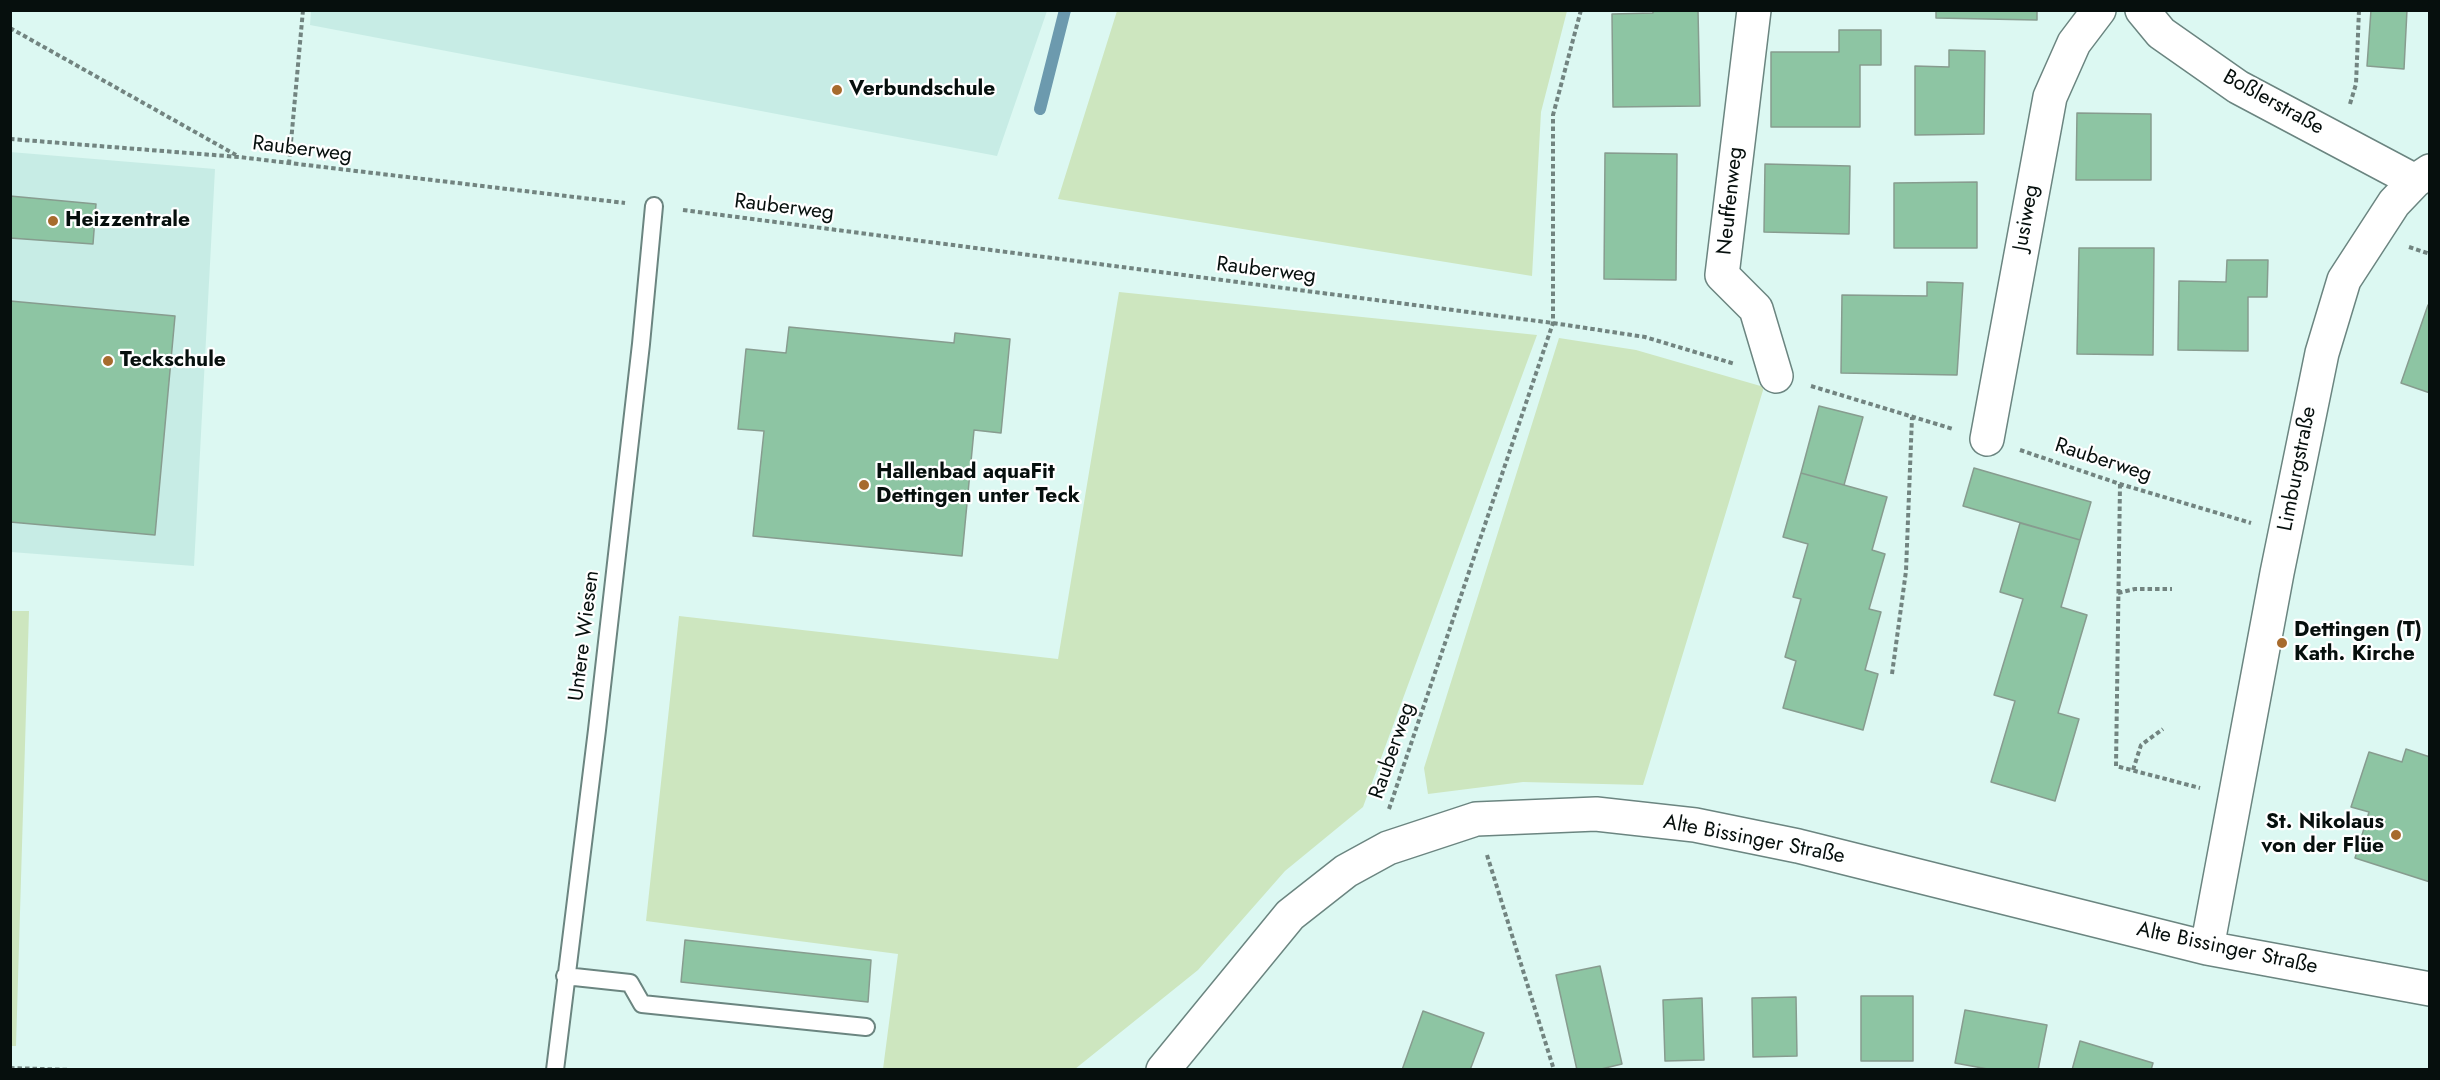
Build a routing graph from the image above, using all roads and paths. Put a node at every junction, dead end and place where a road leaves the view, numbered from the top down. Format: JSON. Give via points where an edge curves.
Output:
{"nodes":[{"id":1,"x":303,"y":10,"type":"edge"},
{"id":2,"x":1581,"y":10,"type":"edge"},
{"id":3,"x":1754,"y":10,"type":"edge"},
{"id":4,"x":2098,"y":10,"type":"edge"},
{"id":5,"x":2142,"y":10,"type":"edge"},
{"id":6,"x":2359,"y":10,"type":"edge"},
{"id":7,"x":10,"y":28,"type":"edge"},
{"id":8,"x":10,"y":139,"type":"edge"},
{"id":9,"x":2340,"y":139,"type":"junction"},
{"id":10,"x":239,"y":157,"type":"junction"},
{"id":11,"x":289,"y":164,"type":"junction"},
{"id":12,"x":2422,"y":176,"type":"edge"},
{"id":13,"x":654,"y":206,"type":"junction"},
{"id":14,"x":1553,"y":323,"type":"junction"},
{"id":15,"x":1776,"y":376,"type":"junction"},
{"id":16,"x":1912,"y":417,"type":"junction"},
{"id":17,"x":1987,"y":439,"type":"junction"},
{"id":18,"x":2120,"y":484,"type":"junction"},
{"id":19,"x":2285,"y":536,"type":"junction"},
{"id":20,"x":2172,"y":589,"type":"dead end"},
{"id":21,"x":2118,"y":593,"type":"junction"},
{"id":22,"x":1892,"y":674,"type":"dead end"},
{"id":23,"x":2163,"y":729,"type":"dead end"},
{"id":24,"x":2133,"y":770,"type":"junction"},
{"id":25,"x":2236,"y":797,"type":"junction"},
{"id":26,"x":1476,"y":819,"type":"junction"},
{"id":27,"x":1388,"y":848,"type":"junction"},
{"id":28,"x":2208,"y":948,"type":"junction"},
{"id":29,"x":566,"y":976,"type":"junction"},
{"id":30,"x":2430,"y":990,"type":"edge"},
{"id":31,"x":866,"y":1027,"type":"dead end"},
{"id":32,"x":10,"y":1068,"type":"edge"},
{"id":33,"x":73,"y":1070,"type":"edge"},
{"id":34,"x":555,"y":1070,"type":"edge"},
{"id":35,"x":1163,"y":1070,"type":"edge"},
{"id":36,"x":1554,"y":1070,"type":"edge"}],
"edges":[{"from":1,"to":11,"type":"path"},
{"from":2,"to":14,"type":"path","via":[[1553,115]]},
{"from":3,"to":15,"type":"street","name":"Neuffenweg","via":[[1722,275],[1756,309]]},
{"from":4,"to":17,"type":"street","name":"Jusiweg","via":[[2074,43],[2050,97]]},
{"from":5,"to":9,"type":"street","name":"Boßlerstraße","via":[[2161,33],[2238,87]]},
{"from":6,"to":9,"type":"path","via":[[2356,84]]},
{"from":7,"to":10,"type":"path"},
{"from":8,"to":10,"type":"path","name":"Rauberweg"},
{"from":9,"to":12,"type":"street","name":"Boßlerstraße"},
{"from":10,"to":11,"type":"path","name":"Rauberweg"},
{"from":11,"to":13,"type":"path","name":"Rauberweg"},
{"from":12,"to":19,"type":"street","name":"Limburgstraße","via":[[2394,203],[2344,280],[2322,353]]},
{"from":13,"to":14,"type":"path","name":"Rauberweg"},
{"from":13,"to":29,"type":"lane","name":"Untere Wiesen"},
{"from":14,"to":15,"type":"path","name":"Rauberweg","via":[[1645,338]]},
{"from":14,"to":27,"type":"path","name":"Rauberweg","via":[[1385,819]]},
{"from":15,"to":16,"type":"path","name":"Rauberweg"},
{"from":16,"to":17,"type":"path","name":"Rauberweg"},
{"from":16,"to":22,"type":"path","via":[[1906,571]]},
{"from":17,"to":18,"type":"path","name":"Rauberweg"},
{"from":18,"to":19,"type":"path","name":"Rauberweg"},
{"from":18,"to":21,"type":"path"},
{"from":19,"to":25,"type":"street","name":"Limburgstraße"},
{"from":20,"to":21,"type":"path"},
{"from":21,"to":24,"type":"path","via":[[2116,766]]},
{"from":23,"to":24,"type":"path","via":[[2141,745]]},
{"from":24,"to":25,"type":"path"},
{"from":25,"to":28,"type":"street","name":"Limburgstraße"},
{"from":26,"to":27,"type":"street","name":"Alte Bissinger Straße"},
{"from":26,"to":28,"type":"street","name":"Alte Bissinger Straße","via":[[1596,814],[1695,825],[1810,849]]},
{"from":26,"to":36,"type":"path"},
{"from":27,"to":35,"type":"street","name":"Alte Bissinger Straße","via":[[1346,871],[1290,915]]},
{"from":28,"to":30,"type":"street","name":"Alte Bissinger Straße"},
{"from":29,"to":31,"type":"lane","via":[[630,983],[642,1004]]},
{"from":29,"to":34,"type":"lane","name":"Untere Wiesen"},
{"from":32,"to":33,"type":"path"}]}
